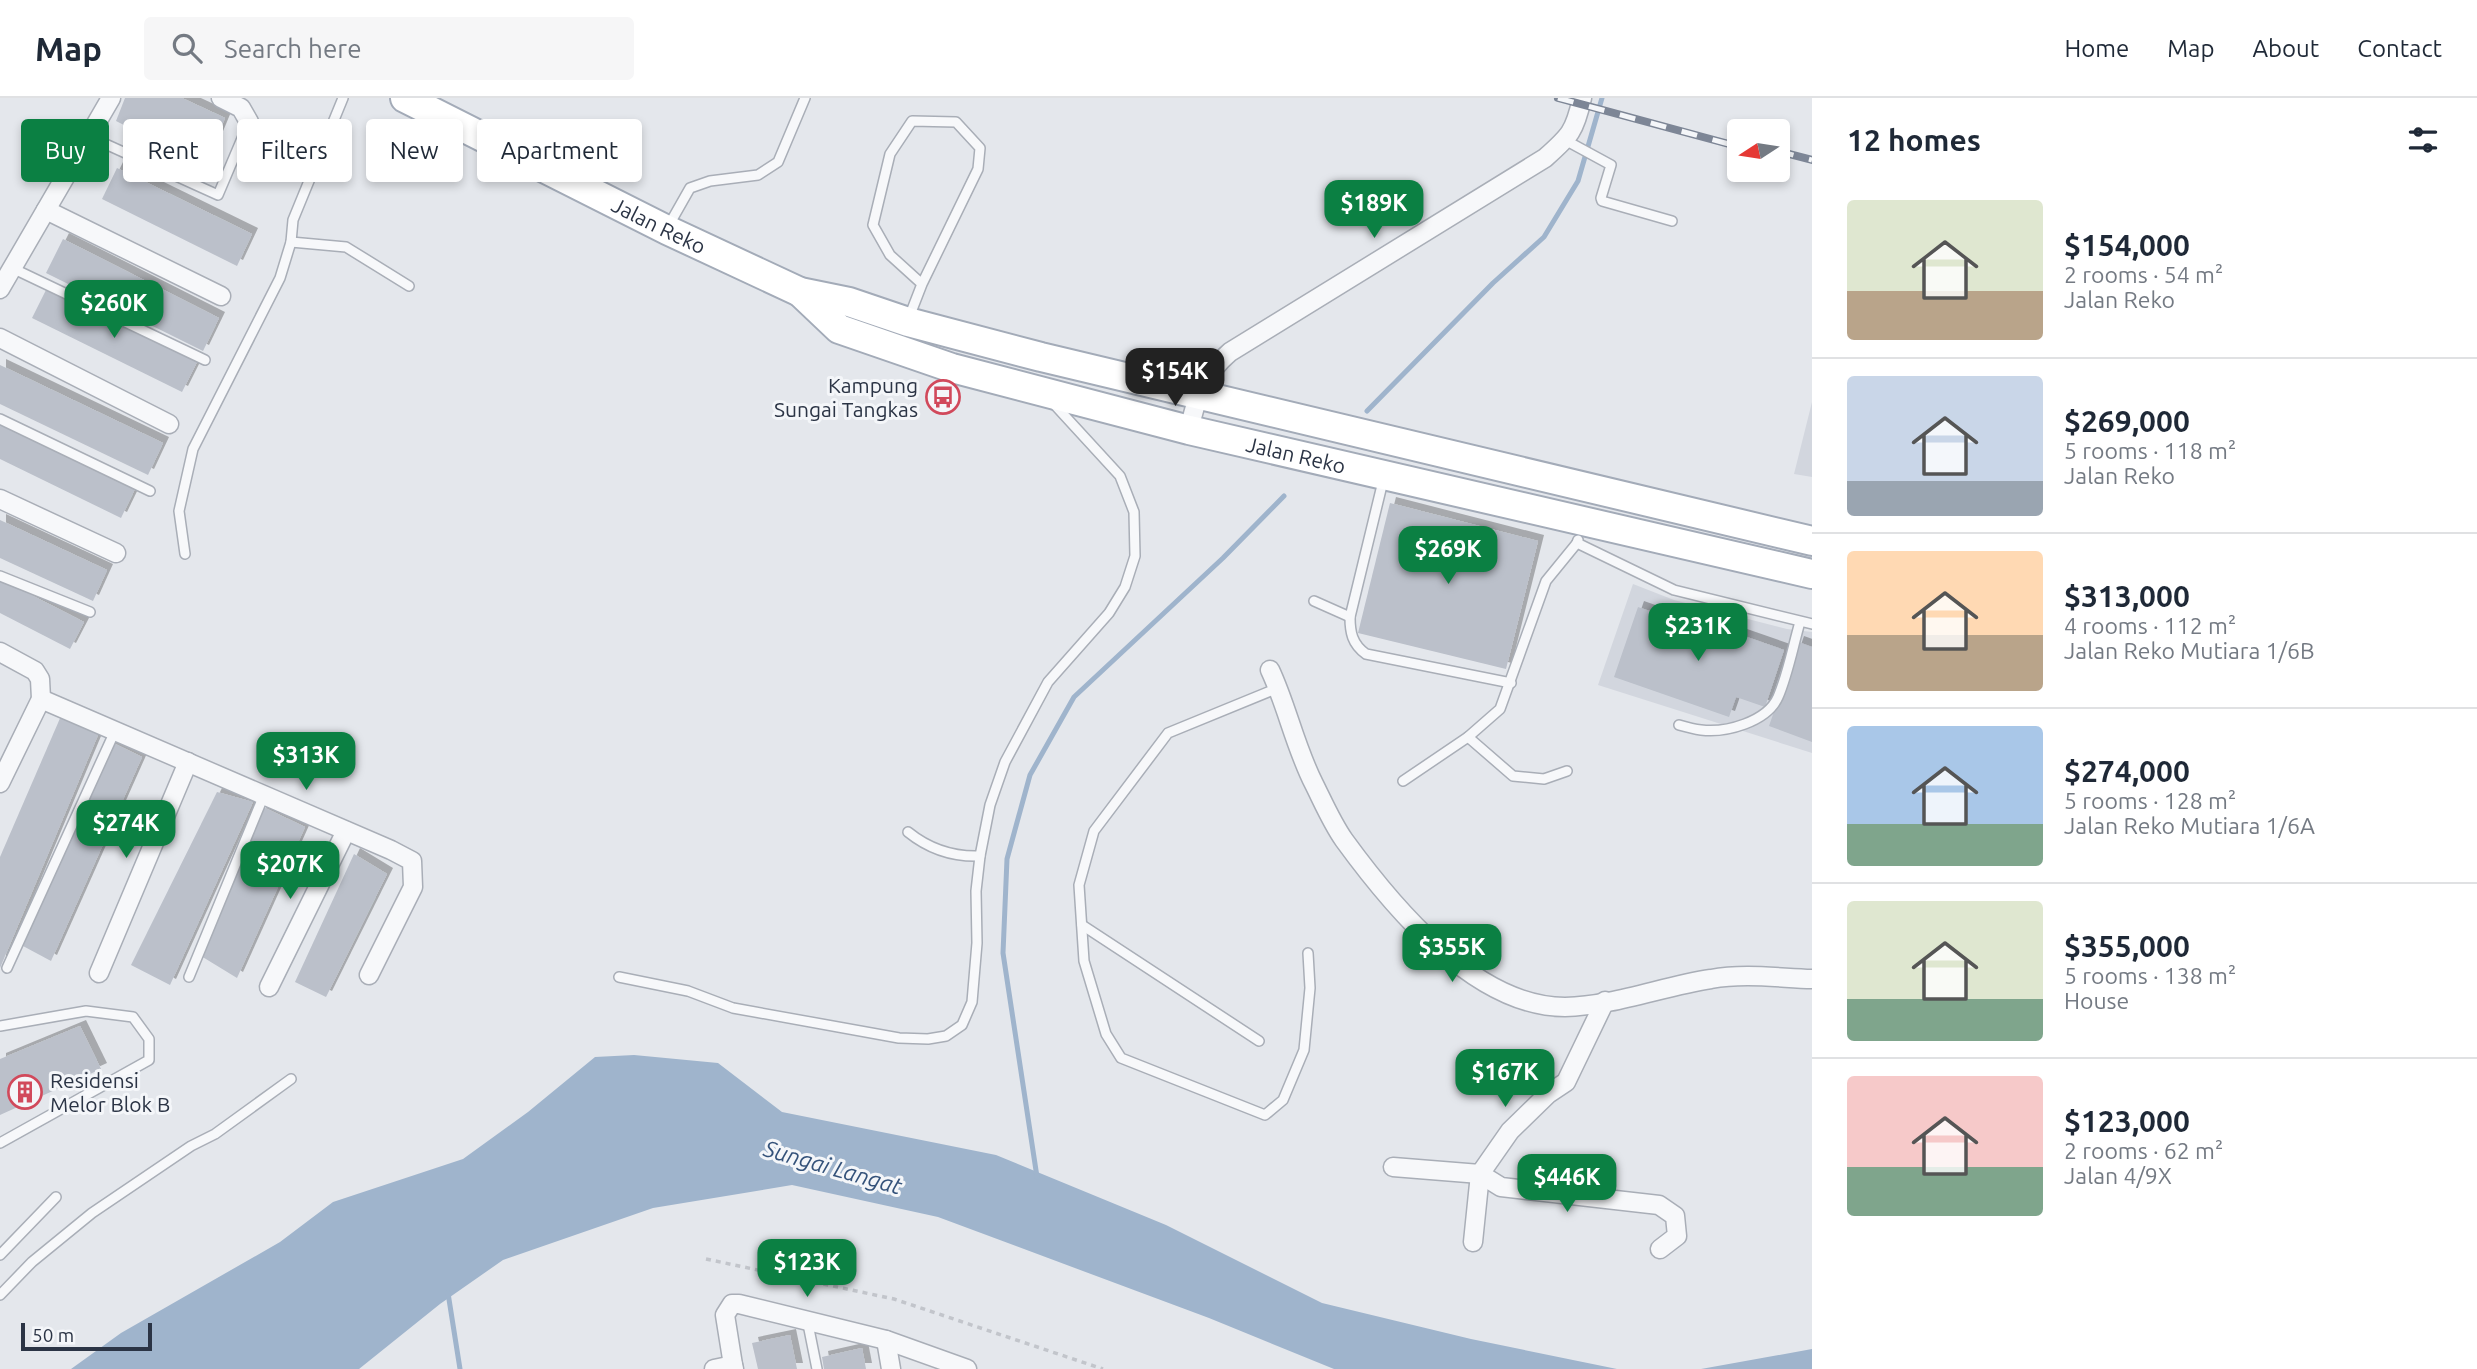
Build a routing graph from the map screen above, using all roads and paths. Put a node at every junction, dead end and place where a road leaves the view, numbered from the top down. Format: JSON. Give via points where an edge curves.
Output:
{"nodes":[{"id":1,"x":111,"y":98,"type":"edge"},
{"id":2,"x":221,"y":98,"type":"edge"},
{"id":3,"x":343,"y":98,"type":"edge"},
{"id":4,"x":405,"y":98,"type":"edge"},
{"id":5,"x":805,"y":98,"type":"edge"},
{"id":6,"x":1582,"y":98,"type":"edge"},
{"id":7,"x":100,"y":119,"type":"edge"},
{"id":8,"x":247,"y":119,"type":"edge"},
{"id":9,"x":1571,"y":144,"type":"junction"},
{"id":10,"x":109,"y":146,"type":"edge"},
{"id":11,"x":237,"y":150,"type":"edge"},
{"id":12,"x":63,"y":182,"type":"edge"},
{"id":13,"x":46,"y":210,"type":"junction"},
{"id":14,"x":1672,"y":220,"type":"dead end"},
{"id":15,"x":667,"y":230,"type":"junction"},
{"id":16,"x":291,"y":242,"type":"junction"},
{"id":17,"x":12,"y":268,"type":"junction"},
{"id":18,"x":922,"y":284,"type":"junction"},
{"id":19,"x":410,"y":286,"type":"dead end"},
{"id":20,"x":0,"y":289,"type":"edge"},
{"id":21,"x":800,"y":292,"type":"junction"},
{"id":22,"x":221,"y":296,"type":"dead end"},
{"id":23,"x":908,"y":322,"type":"junction"},
{"id":24,"x":0,"y":338,"type":"edge"},
{"id":25,"x":205,"y":360,"type":"dead end"},
{"id":26,"x":1042,"y":392,"type":"junction"},
{"id":27,"x":1198,"y":395,"type":"junction"},
{"id":28,"x":0,"y":419,"type":"edge"},
{"id":29,"x":169,"y":424,"type":"dead end"},
{"id":30,"x":1189,"y":430,"type":"junction"},
{"id":31,"x":1385,"y":476,"type":"junction"},
{"id":32,"x":150,"y":491,"type":"dead end"},
{"id":33,"x":0,"y":499,"type":"edge"},
{"id":34,"x":1581,"y":533,"type":"junction"},
{"id":35,"x":1807,"y":536,"type":"edge"},
{"id":36,"x":116,"y":553,"type":"dead end"},
{"id":37,"x":185,"y":554,"type":"dead end"},
{"id":38,"x":1812,"y":574,"type":"edge"},
{"id":39,"x":0,"y":576,"type":"edge"},
{"id":40,"x":1314,"y":601,"type":"dead end"},
{"id":41,"x":90,"y":612,"type":"dead end"},
{"id":42,"x":1350,"y":617,"type":"junction"},
{"id":43,"x":1800,"y":622,"type":"junction"},
{"id":44,"x":1812,"y":624,"type":"edge"},
{"id":45,"x":0,"y":652,"type":"edge"},
{"id":46,"x":1270,"y":670,"type":"dead end"},
{"id":47,"x":1511,"y":683,"type":"junction"},
{"id":48,"x":1278,"y":688,"type":"junction"},
{"id":49,"x":41,"y":699,"type":"junction"},
{"id":50,"x":1679,"y":725,"type":"dead end"},
{"id":51,"x":115,"y":731,"type":"junction"},
{"id":52,"x":1468,"y":737,"type":"junction"},
{"id":53,"x":188,"y":762,"type":"junction"},
{"id":54,"x":1567,"y":771,"type":"dead end"},
{"id":55,"x":1403,"y":781,"type":"dead end"},
{"id":56,"x":0,"y":783,"type":"edge"},
{"id":57,"x":264,"y":795,"type":"junction"},
{"id":58,"x":346,"y":831,"type":"junction"},
{"id":59,"x":908,"y":832,"type":"dead end"},
{"id":60,"x":980,"y":856,"type":"junction"},
{"id":61,"x":1082,"y":925,"type":"junction"},
{"id":62,"x":1308,"y":954,"type":"dead end"},
{"id":63,"x":7,"y":968,"type":"dead end"},
{"id":64,"x":99,"y":973,"type":"dead end"},
{"id":65,"x":369,"y":975,"type":"dead end"},
{"id":66,"x":189,"y":977,"type":"dead end"},
{"id":67,"x":619,"y":977,"type":"dead end"},
{"id":68,"x":1812,"y":979,"type":"edge"},
{"id":69,"x":269,"y":988,"type":"dead end"},
{"id":70,"x":1605,"y":1001,"type":"junction"},
{"id":71,"x":0,"y":1026,"type":"edge"},
{"id":72,"x":1259,"y":1041,"type":"dead end"},
{"id":73,"x":291,"y":1079,"type":"dead end"},
{"id":74,"x":0,"y":1143,"type":"edge"},
{"id":75,"x":1393,"y":1167,"type":"dead end"},
{"id":76,"x":1480,"y":1174,"type":"junction"},
{"id":77,"x":56,"y":1197,"type":"dead end"},
{"id":78,"x":1473,"y":1242,"type":"dead end"},
{"id":79,"x":1660,"y":1249,"type":"dead end"},
{"id":80,"x":0,"y":1255,"type":"edge"},
{"id":81,"x":706,"y":1259,"type":"dead end"},
{"id":82,"x":0,"y":1295,"type":"edge"},
{"id":83,"x":807,"y":1319,"type":"junction"},
{"id":84,"x":886,"y":1340,"type":"junction"},
{"id":85,"x":733,"y":1367,"type":"edge"},
{"id":86,"x":713,"y":1369,"type":"edge"},
{"id":87,"x":817,"y":1369,"type":"edge"},
{"id":88,"x":891,"y":1369,"type":"edge"},
{"id":89,"x":967,"y":1369,"type":"edge"},
{"id":90,"x":1103,"y":1369,"type":"edge"}],
"edges":[{"from":1,"to":7,"type":"street"},
{"from":2,"to":8,"type":"street","via":[[241,108]]},
{"from":3,"to":16,"type":"lane","via":[[293,220]]},
{"from":4,"to":15,"type":"main road","name":"Jalan Reko"},
{"from":5,"to":15,"type":"lane","via":[[778,162],[758,175],[690,188]]},
{"from":6,"to":9,"type":"street"},
{"from":9,"to":14,"type":"lane","via":[[1611,167],[1602,201]]},
{"from":9,"to":27,"type":"street","via":[[1230,352],[1207,376]]},
{"from":10,"to":11,"type":"lane","via":[[218,195]]},
{"from":12,"to":13,"type":"street"},
{"from":13,"to":17,"type":"street"},
{"from":13,"to":22,"type":"street"},
{"from":15,"to":21,"type":"main road","name":"Jalan Reko"},
{"from":16,"to":19,"type":"lane","via":[[346,247]]},
{"from":16,"to":37,"type":"lane","via":[[279,278],[193,449],[179,511]]},
{"from":17,"to":20,"type":"street"},
{"from":17,"to":25,"type":"lane"},
{"from":18,"to":18,"type":"lane","via":[[978,169],[980,148],[956,122],[912,121],[890,154],[873,225],[890,255]]},
{"from":18,"to":23,"type":"lane"},
{"from":21,"to":23,"type":"main road","name":"Jalan Reko"},
{"from":21,"to":26,"type":"main road","name":"Jalan Reko","via":[[839,329],[952,368]]},
{"from":23,"to":27,"type":"main road","name":"Jalan Reko"},
{"from":24,"to":29,"type":"street"},
{"from":26,"to":30,"type":"main road","name":"Jalan Reko"},
{"from":26,"to":60,"type":"lane","via":[[1120,476],[1134,512],[1135,556],[1125,587],[1048,682],[1005,762]]},
{"from":27,"to":30,"type":"street"},
{"from":27,"to":35,"type":"main road","name":"Jalan Reko"},
{"from":28,"to":32,"type":"lane"},
{"from":30,"to":31,"type":"main road","name":"Jalan Reko"},
{"from":31,"to":34,"type":"main road","name":"Jalan Reko"},
{"from":31,"to":42,"type":"lane"},
{"from":33,"to":36,"type":"street"},
{"from":34,"to":38,"type":"main road","name":"Jalan Reko"},
{"from":34,"to":43,"type":"lane","via":[[1674,590]]},
{"from":34,"to":47,"type":"lane","via":[[1546,581]]},
{"from":39,"to":41,"type":"lane"},
{"from":40,"to":42,"type":"lane"},
{"from":42,"to":47,"type":"lane","via":[[1350,631],[1366,653]]},
{"from":43,"to":44,"type":"lane"},
{"from":43,"to":50,"type":"lane","via":[[1777,699],[1765,714],[1725,728]]},
{"from":45,"to":49,"type":"street","via":[[35,671]]},
{"from":46,"to":48,"type":"street"},
{"from":47,"to":52,"type":"lane","via":[[1500,709]]},
{"from":48,"to":61,"type":"lane","via":[[1168,733],[1094,831],[1079,885]]},
{"from":48,"to":70,"type":"street","via":[[1312,780],[1342,838],[1430,941],[1474,975],[1535,1003],[1565,1007]]},
{"from":49,"to":51,"type":"street"},
{"from":49,"to":56,"type":"street"},
{"from":51,"to":53,"type":"street"},
{"from":51,"to":63,"type":"lane"},
{"from":52,"to":54,"type":"lane","via":[[1513,776],[1544,779]]},
{"from":52,"to":55,"type":"lane"},
{"from":53,"to":57,"type":"street"},
{"from":53,"to":64,"type":"street"},
{"from":57,"to":58,"type":"street"},
{"from":57,"to":66,"type":"lane"},
{"from":58,"to":65,"type":"street","via":[[412,861],[413,887]]},
{"from":58,"to":69,"type":"street"},
{"from":59,"to":60,"type":"lane","via":[[940,850],[963,857]]},
{"from":60,"to":67,"type":"lane","via":[[972,1002],[962,1026],[946,1035],[899,1038],[733,1008],[688,991]]},
{"from":61,"to":62,"type":"lane","via":[[1084,961],[1106,1034],[1121,1058],[1265,1115],[1283,1100],[1304,1050]]},
{"from":61,"to":72,"type":"lane"},
{"from":68,"to":70,"type":"street","via":[[1714,978]]},
{"from":70,"to":76,"type":"street","via":[[1566,1082],[1510,1131]]},
{"from":71,"to":74,"type":"lane","via":[[86,1011],[133,1017],[149,1039],[149,1060]]},
{"from":73,"to":82,"type":"lane","via":[[92,1213]]},
{"from":75,"to":76,"type":"street"},
{"from":76,"to":78,"type":"street"},
{"from":76,"to":79,"type":"street","via":[[1501,1187],[1659,1205],[1675,1216],[1677,1236]]},
{"from":77,"to":80,"type":"lane"},
{"from":81,"to":90,"type":"path","via":[[894,1299]]},
{"from":83,"to":84,"type":"street"},
{"from":83,"to":85,"type":"street","via":[[732,1304],[724,1315]]},
{"from":83,"to":87,"type":"lane"},
{"from":84,"to":88,"type":"street"},
{"from":84,"to":89,"type":"street"},
{"from":85,"to":86,"type":"street"}]}
